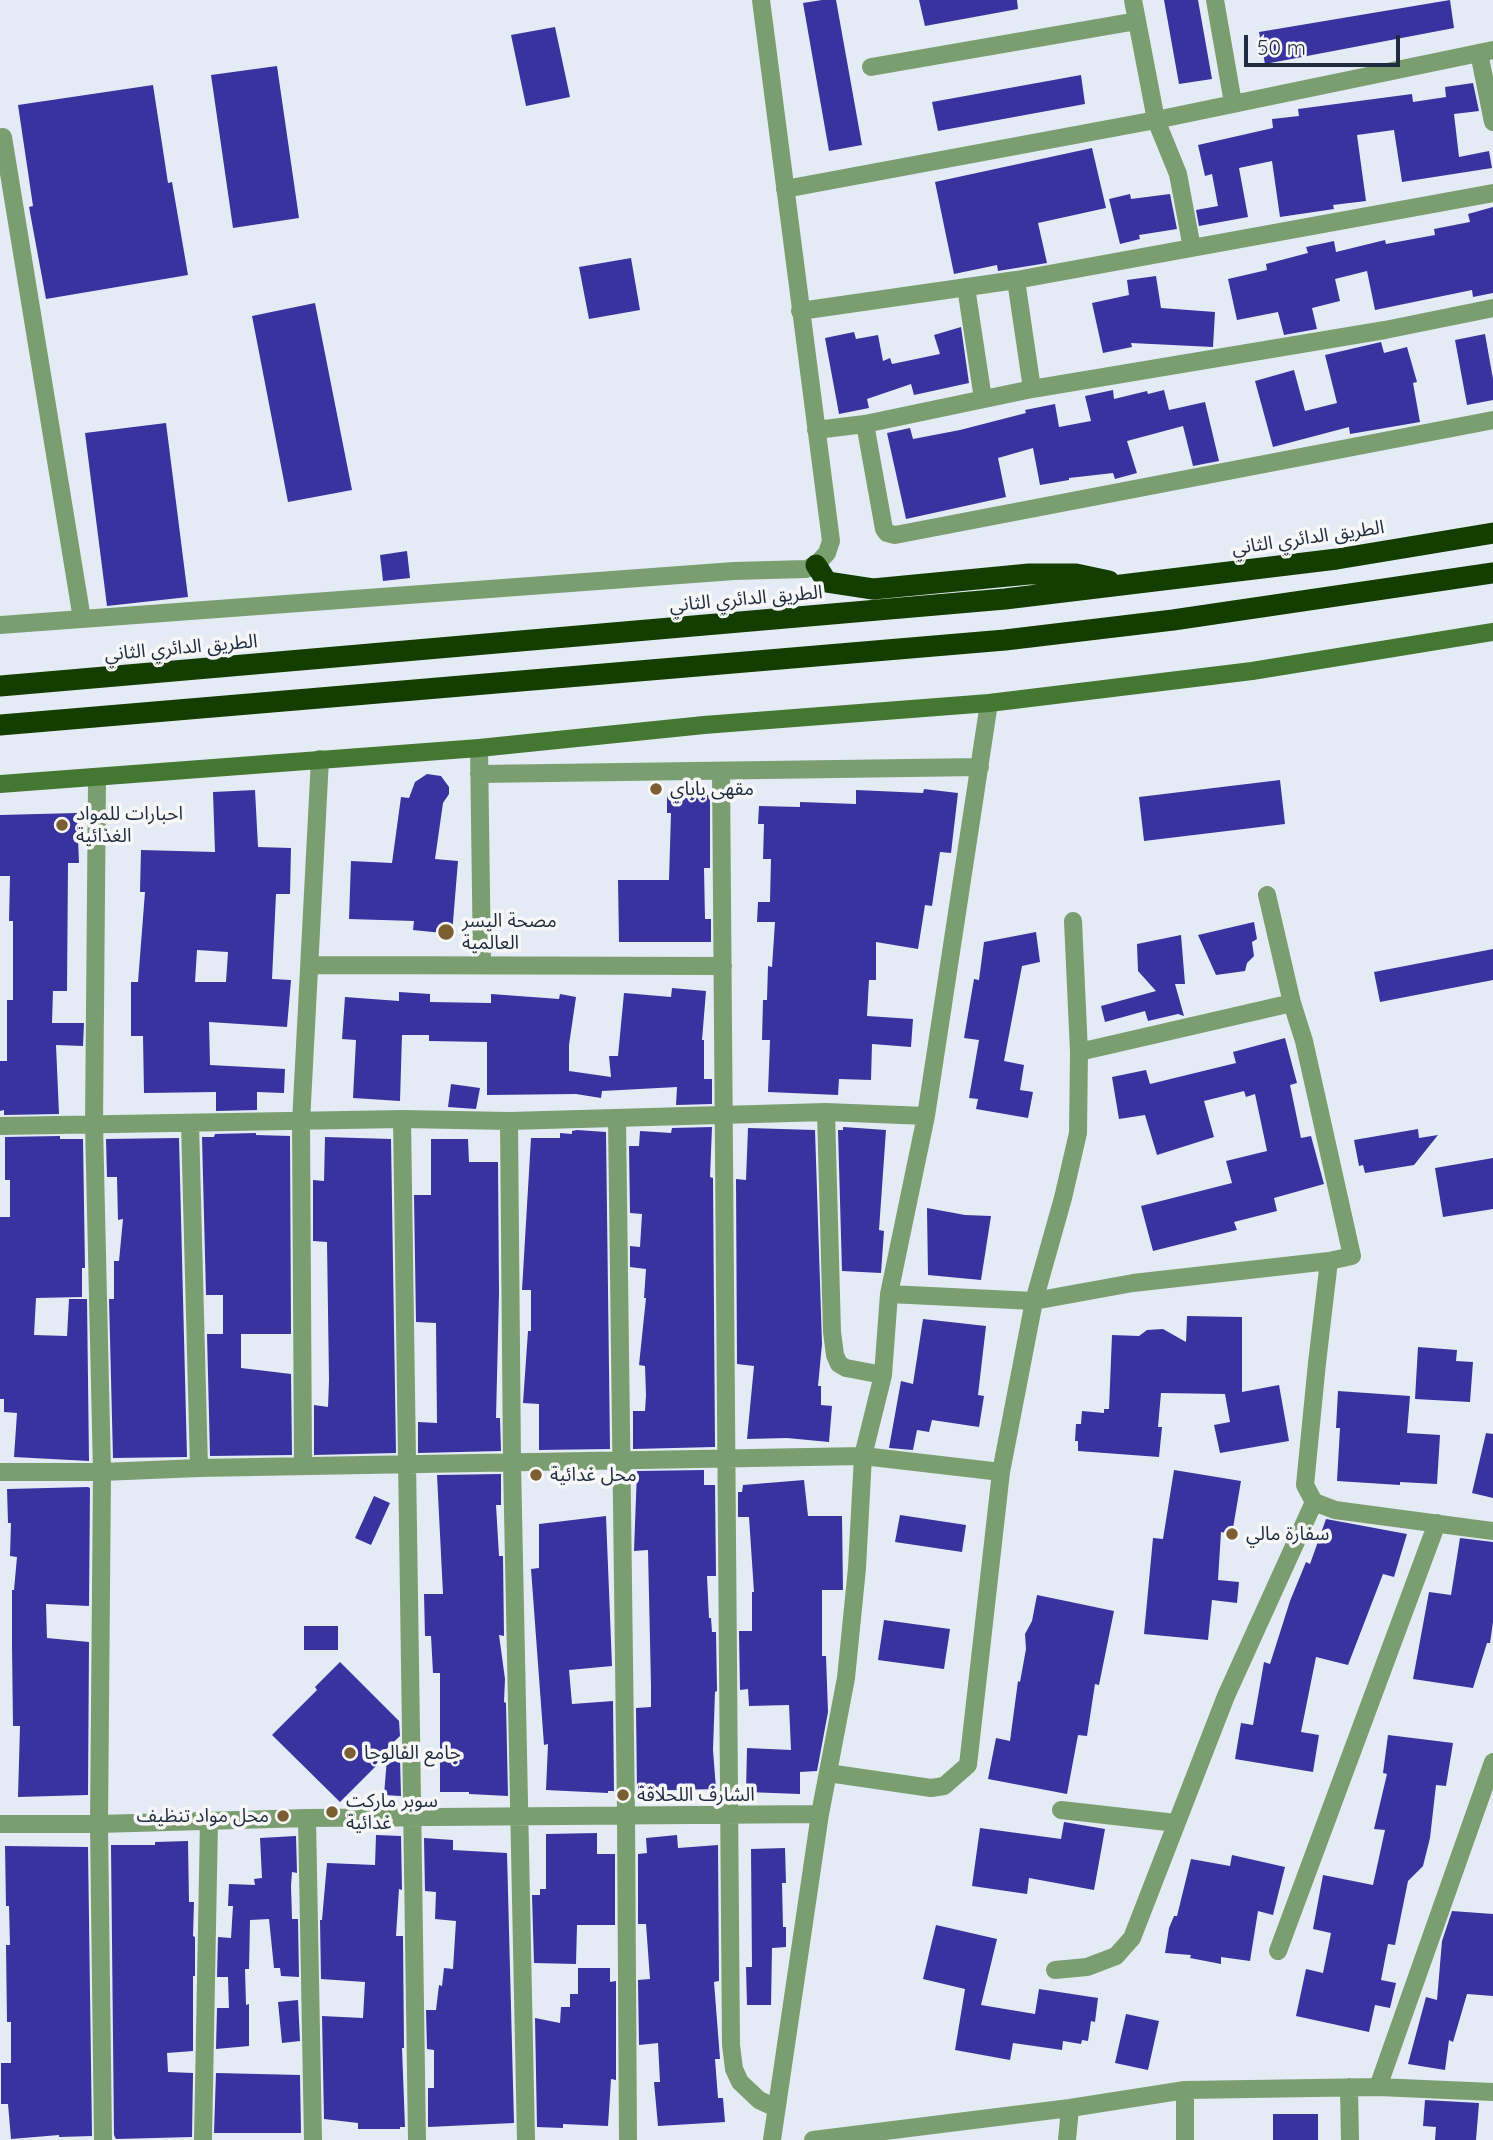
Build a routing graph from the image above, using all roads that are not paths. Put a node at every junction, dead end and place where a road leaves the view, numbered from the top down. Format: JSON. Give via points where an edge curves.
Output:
{"nodes":[{"id":1,"x":761,"y":0,"type":"edge"},
{"id":2,"x":1133,"y":0,"type":"edge"},
{"id":3,"x":1215,"y":0,"type":"edge"},
{"id":4,"x":1137,"y":21,"type":"junction"},
{"id":5,"x":1486,"y":52,"type":"edge"},
{"id":6,"x":871,"y":67,"type":"dead end"},
{"id":7,"x":1233,"y":103,"type":"junction"},
{"id":8,"x":1156,"y":120,"type":"junction"},
{"id":9,"x":1493,"y":122,"type":"edge"},
{"id":10,"x":3,"y":137,"type":"dead end"},
{"id":11,"x":785,"y":189,"type":"junction"},
{"id":12,"x":1493,"y":193,"type":"edge"},
{"id":13,"x":1192,"y":248,"type":"junction"},
{"id":14,"x":1016,"y":280,"type":"junction"},
{"id":15,"x":967,"y":287,"type":"junction"},
{"id":16,"x":1493,"y":308,"type":"edge"},
{"id":17,"x":800,"y":311,"type":"junction"},
{"id":18,"x":1032,"y":389,"type":"junction"},
{"id":19,"x":984,"y":400,"type":"junction"},
{"id":20,"x":1493,"y":419,"type":"edge"},
{"id":21,"x":865,"y":424,"type":"junction"},
{"id":22,"x":816,"y":430,"type":"junction"},
{"id":23,"x":1493,"y":533,"type":"edge"},
{"id":24,"x":816,"y":565,"type":"junction"},
{"id":25,"x":1493,"y":573,"type":"edge"},
{"id":26,"x":1125,"y":584,"type":"junction"},
{"id":27,"x":82,"y":619,"type":"junction"},
{"id":28,"x":0,"y":625,"type":"edge"},
{"id":29,"x":1493,"y":632,"type":"edge"},
{"id":30,"x":0,"y":686,"type":"edge"},
{"id":31,"x":989,"y":703,"type":"junction"},
{"id":32,"x":0,"y":725,"type":"edge"},
{"id":33,"x":479,"y":748,"type":"junction"},
{"id":34,"x":320,"y":759,"type":"junction"},
{"id":35,"x":980,"y":767,"type":"junction"},
{"id":36,"x":721,"y":771,"type":"junction"},
{"id":37,"x":479,"y":774,"type":"junction"},
{"id":38,"x":97,"y":779,"type":"junction"},
{"id":39,"x":0,"y":784,"type":"edge"},
{"id":40,"x":1267,"y":895,"type":"dead end"},
{"id":41,"x":1073,"y":921,"type":"dead end"},
{"id":42,"x":310,"y":965,"type":"junction"},
{"id":43,"x":482,"y":965,"type":"junction"},
{"id":44,"x":723,"y":966,"type":"junction"},
{"id":45,"x":1292,"y":1003,"type":"junction"},
{"id":46,"x":1079,"y":1052,"type":"junction"},
{"id":47,"x":827,"y":1112,"type":"junction"},
{"id":48,"x":724,"y":1116,"type":"junction"},
{"id":49,"x":926,"y":1116,"type":"junction"},
{"id":50,"x":402,"y":1119,"type":"junction"},
{"id":51,"x":617,"y":1119,"type":"junction"},
{"id":52,"x":509,"y":1121,"type":"junction"},
{"id":53,"x":302,"y":1122,"type":"junction"},
{"id":54,"x":190,"y":1123,"type":"junction"},
{"id":55,"x":93,"y":1124,"type":"junction"},
{"id":56,"x":0,"y":1126,"type":"edge"},
{"id":57,"x":1329,"y":1261,"type":"junction"},
{"id":58,"x":888,"y":1294,"type":"junction"},
{"id":59,"x":1034,"y":1301,"type":"junction"},
{"id":60,"x":883,"y":1375,"type":"junction"},
{"id":61,"x":863,"y":1456,"type":"junction"},
{"id":62,"x":727,"y":1459,"type":"junction"},
{"id":63,"x":621,"y":1461,"type":"junction"},
{"id":64,"x":512,"y":1463,"type":"junction"},
{"id":65,"x":407,"y":1465,"type":"junction"},
{"id":66,"x":303,"y":1466,"type":"junction"},
{"id":67,"x":199,"y":1468,"type":"junction"},
{"id":68,"x":0,"y":1472,"type":"edge"},
{"id":69,"x":102,"y":1472,"type":"junction"},
{"id":70,"x":1001,"y":1472,"type":"junction"},
{"id":71,"x":1314,"y":1502,"type":"junction"},
{"id":72,"x":1437,"y":1523,"type":"junction"},
{"id":73,"x":1493,"y":1531,"type":"edge"},
{"id":74,"x":1493,"y":1762,"type":"edge"},
{"id":75,"x":828,"y":1773,"type":"junction"},
{"id":76,"x":1489,"y":1782,"type":"edge"},
{"id":77,"x":1061,"y":1810,"type":"dead end"},
{"id":78,"x":820,"y":1814,"type":"junction"},
{"id":79,"x":626,"y":1815,"type":"junction"},
{"id":80,"x":729,"y":1815,"type":"junction"},
{"id":81,"x":519,"y":1816,"type":"junction"},
{"id":82,"x":412,"y":1817,"type":"junction"},
{"id":83,"x":307,"y":1818,"type":"junction"},
{"id":84,"x":209,"y":1821,"type":"junction"},
{"id":85,"x":1177,"y":1823,"type":"junction"},
{"id":86,"x":0,"y":1824,"type":"edge"},
{"id":87,"x":99,"y":1824,"type":"junction"},
{"id":88,"x":1278,"y":1951,"type":"dead end"},
{"id":89,"x":1055,"y":1970,"type":"dead end"},
{"id":90,"x":1349,"y":2087,"type":"junction"},
{"id":91,"x":1378,"y":2087,"type":"junction"},
{"id":92,"x":1185,"y":2090,"type":"junction"},
{"id":93,"x":1493,"y":2092,"type":"edge"},
{"id":94,"x":776,"y":2108,"type":"junction"},
{"id":95,"x":1070,"y":2108,"type":"junction"},
{"id":96,"x":904,"y":2134,"type":"edge"},
{"id":97,"x":103,"y":2140,"type":"edge"},
{"id":98,"x":203,"y":2140,"type":"edge"},
{"id":99,"x":313,"y":2140,"type":"edge"},
{"id":100,"x":417,"y":2140,"type":"edge"},
{"id":101,"x":526,"y":2140,"type":"edge"},
{"id":102,"x":628,"y":2140,"type":"edge"},
{"id":103,"x":772,"y":2140,"type":"edge"},
{"id":104,"x":813,"y":2140,"type":"edge"},
{"id":105,"x":1067,"y":2140,"type":"edge"},
{"id":106,"x":1185,"y":2140,"type":"edge"},
{"id":107,"x":1350,"y":2140,"type":"edge"}],
"edges":[{"from":1,"to":11,"type":"street"},
{"from":2,"to":4,"type":"street"},
{"from":3,"to":7,"type":"street"},
{"from":4,"to":6,"type":"street"},
{"from":4,"to":8,"type":"street"},
{"from":5,"to":7,"type":"street"},
{"from":5,"to":9,"type":"street"},
{"from":7,"to":8,"type":"street"},
{"from":8,"to":11,"type":"street"},
{"from":8,"to":13,"type":"street","via":[[1178,174]]},
{"from":10,"to":27,"type":"street"},
{"from":11,"to":17,"type":"street"},
{"from":12,"to":13,"type":"street"},
{"from":13,"to":14,"type":"street"},
{"from":14,"to":15,"type":"street"},
{"from":14,"to":18,"type":"street"},
{"from":15,"to":17,"type":"street"},
{"from":15,"to":19,"type":"street"},
{"from":16,"to":18,"type":"street"},
{"from":17,"to":22,"type":"street"},
{"from":18,"to":19,"type":"street"},
{"from":19,"to":21,"type":"street"},
{"from":20,"to":21,"type":"street","via":[[895,535],[884,529]]},
{"from":21,"to":22,"type":"street"},
{"from":22,"to":24,"type":"street","via":[[831,541]]},
{"from":23,"to":26,"type":"highway","name":"الطريق الدائري الثاني","via":[[1337,559]]},
{"from":24,"to":26,"type":"highway","via":[[827,582],[873,589],[1029,574],[1076,574]]},
{"from":24,"to":27,"type":"street"},
{"from":25,"to":32,"type":"highway","via":[[1005,640]]},
{"from":26,"to":30,"type":"highway","name":"الطريق الدائري الثاني","via":[[1005,599]]},
{"from":27,"to":28,"type":"street"},
{"from":29,"to":31,"type":"street","via":[[1252,671]]},
{"from":31,"to":33,"type":"street"},
{"from":31,"to":35,"type":"street"},
{"from":33,"to":34,"type":"street"},
{"from":33,"to":37,"type":"street"},
{"from":34,"to":38,"type":"street"},
{"from":34,"to":42,"type":"street"},
{"from":35,"to":36,"type":"street"},
{"from":35,"to":49,"type":"street"},
{"from":36,"to":37,"type":"street"},
{"from":36,"to":44,"type":"street"},
{"from":37,"to":43,"type":"street"},
{"from":38,"to":39,"type":"street"},
{"from":38,"to":55,"type":"street"},
{"from":40,"to":45,"type":"street"},
{"from":41,"to":46,"type":"street"},
{"from":42,"to":43,"type":"street"},
{"from":42,"to":53,"type":"street"},
{"from":43,"to":44,"type":"street"},
{"from":44,"to":48,"type":"street"},
{"from":45,"to":46,"type":"street"},
{"from":45,"to":57,"type":"street","via":[[1352,1256]]},
{"from":46,"to":59,"type":"street","via":[[1078,1133]]},
{"from":47,"to":48,"type":"street"},
{"from":47,"to":49,"type":"street"},
{"from":47,"to":60,"type":"street","via":[[835,1355],[846,1368]]},
{"from":48,"to":51,"type":"street"},
{"from":48,"to":62,"type":"street"},
{"from":49,"to":58,"type":"street"},
{"from":50,"to":52,"type":"street"},
{"from":50,"to":53,"type":"street"},
{"from":50,"to":65,"type":"street"},
{"from":51,"to":52,"type":"street"},
{"from":51,"to":63,"type":"street"},
{"from":52,"to":64,"type":"street"},
{"from":53,"to":54,"type":"street"},
{"from":53,"to":66,"type":"street"},
{"from":54,"to":55,"type":"street"},
{"from":54,"to":67,"type":"street"},
{"from":55,"to":56,"type":"street"},
{"from":55,"to":69,"type":"street"},
{"from":57,"to":59,"type":"street","via":[[1133,1283]]},
{"from":57,"to":71,"type":"street","via":[[1306,1485]]},
{"from":58,"to":59,"type":"street"},
{"from":58,"to":60,"type":"street"},
{"from":59,"to":70,"type":"street"},
{"from":60,"to":61,"type":"street"},
{"from":61,"to":62,"type":"street"},
{"from":61,"to":70,"type":"street"},
{"from":61,"to":75,"type":"street","via":[[858,1568],[846,1678]]},
{"from":62,"to":63,"type":"street"},
{"from":62,"to":80,"type":"street"},
{"from":63,"to":64,"type":"street"},
{"from":63,"to":79,"type":"street"},
{"from":64,"to":65,"type":"street"},
{"from":64,"to":81,"type":"street"},
{"from":65,"to":66,"type":"street"},
{"from":65,"to":82,"type":"street"},
{"from":66,"to":67,"type":"street"},
{"from":67,"to":69,"type":"street"},
{"from":68,"to":69,"type":"street"},
{"from":69,"to":87,"type":"street"},
{"from":70,"to":75,"type":"street","via":[[968,1765],[944,1786],[931,1788]]},
{"from":71,"to":72,"type":"street","via":[[1335,1510]]},
{"from":71,"to":85,"type":"street","via":[[1226,1696]]},
{"from":72,"to":73,"type":"street"},
{"from":72,"to":88,"type":"street"},
{"from":74,"to":76,"type":"street"},
{"from":75,"to":78,"type":"street"},
{"from":76,"to":91,"type":"street"},
{"from":77,"to":85,"type":"street"},
{"from":78,"to":80,"type":"street"},
{"from":78,"to":94,"type":"street"},
{"from":79,"to":80,"type":"street"},
{"from":79,"to":81,"type":"street"},
{"from":79,"to":102,"type":"street"},
{"from":80,"to":94,"type":"street","via":[[734,2069],[745,2090]]},
{"from":81,"to":82,"type":"street"},
{"from":81,"to":101,"type":"street"},
{"from":82,"to":83,"type":"street"},
{"from":82,"to":100,"type":"street"},
{"from":83,"to":84,"type":"street"},
{"from":83,"to":99,"type":"street"},
{"from":84,"to":87,"type":"street"},
{"from":84,"to":98,"type":"street"},
{"from":85,"to":89,"type":"street","via":[[1132,1938],[1116,1955],[1087,1967]]},
{"from":86,"to":87,"type":"street"},
{"from":87,"to":97,"type":"street"},
{"from":90,"to":91,"type":"street"},
{"from":90,"to":92,"type":"street"},
{"from":90,"to":107,"type":"street"},
{"from":91,"to":93,"type":"street"},
{"from":92,"to":95,"type":"street"},
{"from":92,"to":106,"type":"street"},
{"from":94,"to":103,"type":"street"},
{"from":95,"to":96,"type":"street"},
{"from":95,"to":105,"type":"street"},
{"from":96,"to":104,"type":"street"}]}
